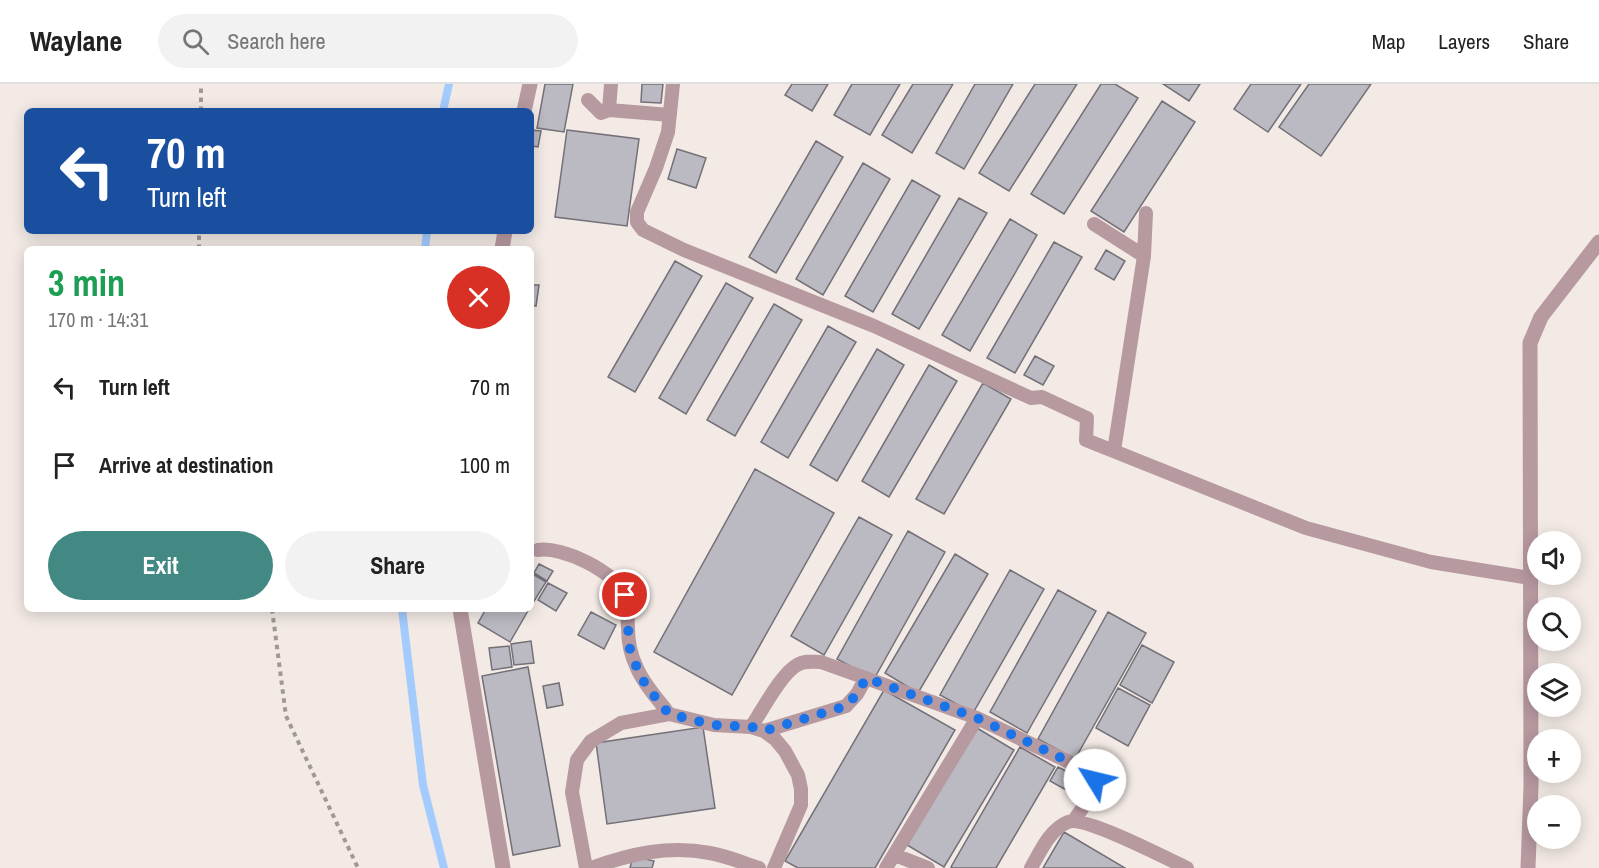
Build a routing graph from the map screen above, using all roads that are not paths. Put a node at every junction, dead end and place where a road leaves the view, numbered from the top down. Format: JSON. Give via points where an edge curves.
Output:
{"nodes":[{"id":1,"x":530,"y":84,"type":"edge"},
{"id":2,"x":611,"y":84,"type":"edge"},
{"id":3,"x":673,"y":84,"type":"edge"},
{"id":4,"x":588,"y":100,"type":"dead end"},
{"id":5,"x":525,"y":108,"type":"edge"},
{"id":6,"x":604,"y":115,"type":"junction"},
{"id":7,"x":670,"y":115,"type":"junction"},
{"id":8,"x":1146,"y":213,"type":"dead end"},
{"id":9,"x":1094,"y":224,"type":"dead end"},
{"id":10,"x":1599,"y":242,"type":"edge"},
{"id":11,"x":1144,"y":256,"type":"junction"},
{"id":12,"x":1114,"y":451,"type":"junction"},
{"id":13,"x":1530,"y":531,"type":"edge"},
{"id":14,"x":538,"y":550,"type":"dead end"},
{"id":15,"x":1527,"y":578,"type":"edge"},
{"id":16,"x":1530,"y":585,"type":"edge"},
{"id":17,"x":460,"y":612,"type":"edge"},
{"id":18,"x":866,"y":678,"type":"junction"},
{"id":19,"x":669,"y":714,"type":"junction"},
{"id":20,"x":977,"y":718,"type":"junction"},
{"id":21,"x":758,"y":729,"type":"junction"},
{"id":22,"x":1074,"y":820,"type":"junction"},
{"id":23,"x":895,"y":855,"type":"junction"},
{"id":24,"x":503,"y":868,"type":"edge"},
{"id":25,"x":586,"y":868,"type":"edge"},
{"id":26,"x":591,"y":868,"type":"edge"},
{"id":27,"x":759,"y":868,"type":"edge"},
{"id":28,"x":774,"y":868,"type":"edge"},
{"id":29,"x":886,"y":868,"type":"edge"},
{"id":30,"x":928,"y":868,"type":"edge"},
{"id":31,"x":1031,"y":868,"type":"edge"},
{"id":32,"x":1187,"y":868,"type":"edge"},
{"id":33,"x":1528,"y":868,"type":"edge"}],
"edges":[{"from":1,"to":5,"type":"street"},
{"from":2,"to":6,"type":"lane"},
{"from":3,"to":7,"type":"lane"},
{"from":4,"to":6,"type":"lane"},
{"from":6,"to":7,"type":"lane"},
{"from":7,"to":12,"type":"lane","via":[[656,168],[637,212],[637,222],[643,230],[874,326],[1031,398],[1042,397],[1087,418],[1086,440]]},
{"from":8,"to":11,"type":"lane"},
{"from":9,"to":11,"type":"lane"},
{"from":10,"to":13,"type":"street","via":[[1541,316],[1530,342]]},
{"from":11,"to":12,"type":"lane"},
{"from":12,"to":15,"type":"lane","via":[[1306,528],[1431,562]]},
{"from":14,"to":19,"type":"lane","via":[[562,552],[595,567],[615,582],[625,595],[630,650],[637,668]]},
{"from":16,"to":33,"type":"street"},
{"from":17,"to":24,"type":"street"},
{"from":18,"to":20,"type":"lane"},
{"from":18,"to":21,"type":"lane","via":[[846,706]]},
{"from":18,"to":21,"type":"lane","via":[[821,662],[796,665],[772,695]]},
{"from":19,"to":21,"type":"lane","via":[[714,725]]},
{"from":19,"to":25,"type":"lane","via":[[621,723],[591,741],[577,760],[572,792]]},
{"from":20,"to":22,"type":"lane","via":[[1093,775],[1094,787]]},
{"from":20,"to":23,"type":"lane"},
{"from":21,"to":28,"type":"lane","via":[[775,738],[785,751],[801,789],[801,805]]},
{"from":22,"to":31,"type":"lane","via":[[1052,834]]},
{"from":22,"to":32,"type":"lane","via":[[1092,824]]},
{"from":23,"to":29,"type":"lane"},
{"from":23,"to":30,"type":"lane"},
{"from":26,"to":27,"type":"lane","via":[[656,850],[710,853]]}]}
